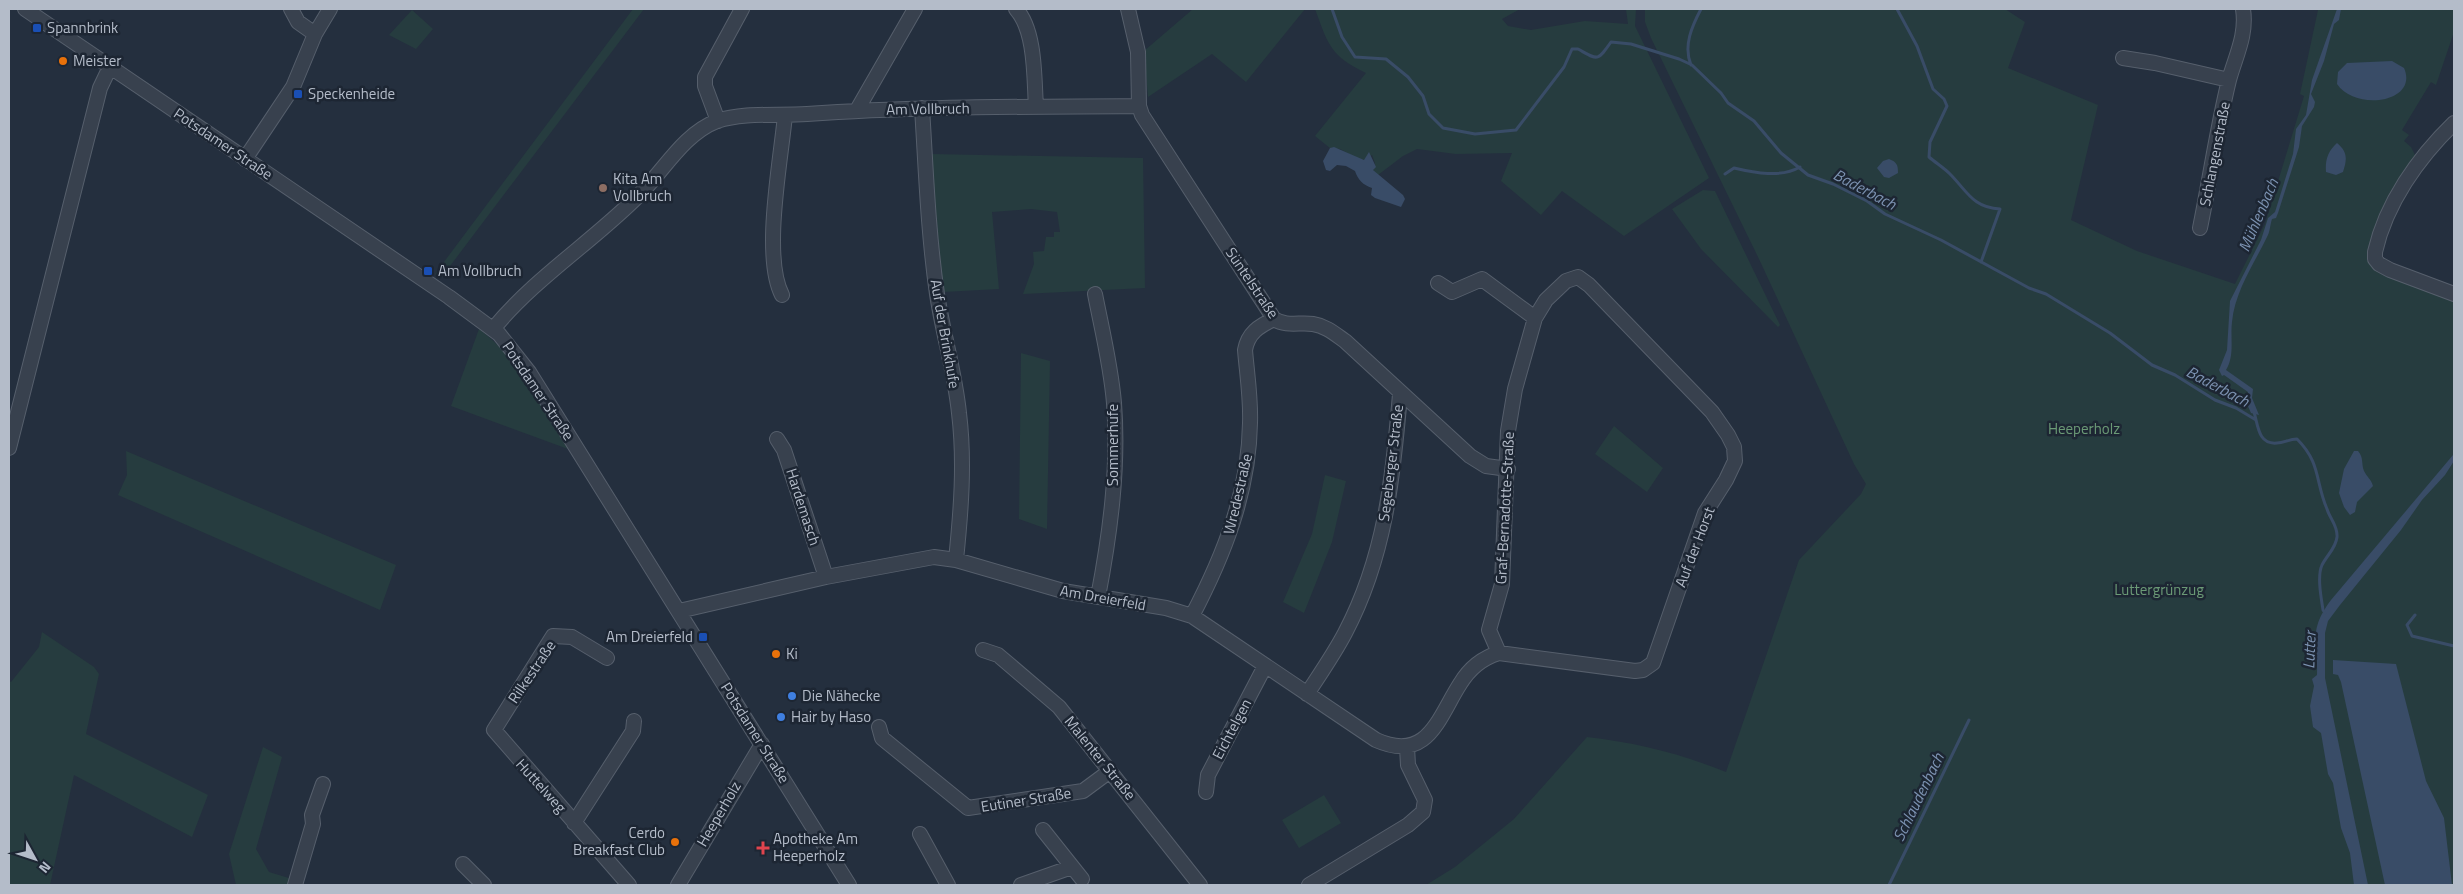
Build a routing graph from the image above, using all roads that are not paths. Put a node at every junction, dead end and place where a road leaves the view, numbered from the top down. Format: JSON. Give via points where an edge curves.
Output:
{"nodes":[{"id":1,"x":25,"y":9,"type":"edge"},
{"id":2,"x":291,"y":9,"type":"edge"},
{"id":3,"x":330,"y":9,"type":"edge"},
{"id":4,"x":742,"y":9,"type":"edge"},
{"id":5,"x":915,"y":9,"type":"edge"},
{"id":6,"x":1016,"y":9,"type":"edge"},
{"id":7,"x":1128,"y":9,"type":"edge"},
{"id":8,"x":2243,"y":9,"type":"edge"},
{"id":9,"x":315,"y":34,"type":"junction"},
{"id":10,"x":2122,"y":58,"type":"dead end"},
{"id":11,"x":110,"y":67,"type":"junction"},
{"id":12,"x":2229,"y":80,"type":"junction"},
{"id":13,"x":1139,"y":106,"type":"junction"},
{"id":14,"x":1036,"y":107,"type":"junction"},
{"id":15,"x":922,"y":108,"type":"junction"},
{"id":16,"x":857,"y":110,"type":"junction"},
{"id":17,"x":786,"y":116,"type":"junction"},
{"id":18,"x":718,"y":121,"type":"junction"},
{"id":19,"x":2454,"y":123,"type":"edge"},
{"id":20,"x":245,"y":159,"type":"junction"},
{"id":21,"x":2200,"y":228,"type":"dead end"},
{"id":22,"x":1578,"y":277,"type":"joint"},
{"id":23,"x":1438,"y":283,"type":"dead end"},
{"id":24,"x":1095,"y":294,"type":"dead end"},
{"id":25,"x":2454,"y":294,"type":"edge"},
{"id":26,"x":782,"y":295,"type":"dead end"},
{"id":27,"x":1535,"y":318,"type":"junction"},
{"id":28,"x":1274,"y":319,"type":"junction"},
{"id":29,"x":494,"y":329,"type":"junction"},
{"id":30,"x":1400,"y":394,"type":"junction"},
{"id":31,"x":777,"y":439,"type":"dead end"},
{"id":32,"x":9,"y":448,"type":"edge"},
{"id":33,"x":1508,"y":469,"type":"junction"},
{"id":34,"x":956,"y":560,"type":"junction"},
{"id":35,"x":826,"y":577,"type":"junction"},
{"id":36,"x":1098,"y":597,"type":"junction"},
{"id":37,"x":679,"y":611,"type":"junction"},
{"id":38,"x":1192,"y":616,"type":"junction"},
{"id":39,"x":983,"y":650,"type":"dead end"},
{"id":40,"x":1498,"y":653,"type":"junction"},
{"id":41,"x":606,"y":658,"type":"dead end"},
{"id":42,"x":1265,"y":666,"type":"junction"},
{"id":43,"x":1307,"y":694,"type":"junction"},
{"id":44,"x":634,"y":721,"type":"dead end"},
{"id":45,"x":879,"y":727,"type":"dead end"},
{"id":46,"x":494,"y":730,"type":"joint"},
{"id":47,"x":762,"y":744,"type":"junction"},
{"id":48,"x":1407,"y":747,"type":"junction"},
{"id":49,"x":1110,"y":771,"type":"junction"},
{"id":50,"x":323,"y":784,"type":"dead end"},
{"id":51,"x":1206,"y":792,"type":"dead end"},
{"id":52,"x":574,"y":823,"type":"junction"},
{"id":53,"x":1043,"y":830,"type":"dead end"},
{"id":54,"x":920,"y":834,"type":"dead end"},
{"id":55,"x":463,"y":864,"type":"dead end"},
{"id":56,"x":1072,"y":867,"type":"junction"},
{"id":57,"x":1082,"y":879,"type":"dead end"},
{"id":58,"x":295,"y":885,"type":"edge"},
{"id":59,"x":484,"y":885,"type":"edge"},
{"id":60,"x":629,"y":885,"type":"edge"},
{"id":61,"x":678,"y":885,"type":"edge"},
{"id":62,"x":849,"y":885,"type":"edge"},
{"id":63,"x":948,"y":885,"type":"edge"},
{"id":64,"x":1021,"y":885,"type":"edge"},
{"id":65,"x":1200,"y":885,"type":"edge"},
{"id":66,"x":1310,"y":885,"type":"edge"}],
"edges":[{"from":1,"to":11,"type":"street","name":"Potsdamer Straße"},
{"from":2,"to":9,"type":"street","via":[[298,22]]},
{"from":3,"to":9,"type":"street"},
{"from":4,"to":18,"type":"street","via":[[705,77],[705,86]]},
{"from":5,"to":16,"type":"street"},
{"from":6,"to":14,"type":"street","via":[[1027,30],[1032,51]]},
{"from":7,"to":13,"type":"street","via":[[1138,52]]},
{"from":8,"to":12,"type":"street","name":"Schlangenstraße","via":[[2243,38]]},
{"from":9,"to":20,"type":"street","via":[[293,87]]},
{"from":10,"to":12,"type":"street","name":"Schlangenstraße"},
{"from":11,"to":20,"type":"street","name":"Potsdamer Straße"},
{"from":11,"to":32,"type":"street","via":[[100,88]]},
{"from":12,"to":21,"type":"street","name":"Schlangenstraße"},
{"from":13,"to":14,"type":"street","name":"Am Vollbruch"},
{"from":13,"to":28,"type":"street","name":"Süntelstraße","via":[[1146,124]]},
{"from":14,"to":15,"type":"street","name":"Am Vollbruch"},
{"from":15,"to":16,"type":"street","name":"Am Vollbruch"},
{"from":15,"to":34,"type":"street","name":"Auf der Brinkhufe","via":[[937,295],[960,413],[962,500]]},
{"from":16,"to":17,"type":"street","name":"Am Vollbruch"},
{"from":17,"to":18,"type":"street","name":"Am Vollbruch","via":[[738,117]]},
{"from":17,"to":26,"type":"street","via":[[774,225],[774,272]]},
{"from":18,"to":29,"type":"street","name":"Am Vollbruch","via":[[689,140],[638,197],[520,300]]},
{"from":19,"to":25,"type":"street","via":[[2428,151],[2398,195],[2375,252],[2379,264],[2385,268]]},
{"from":20,"to":29,"type":"street","name":"Potsdamer Straße"},
{"from":22,"to":27,"type":"street","name":"Graf-Bernadotte-Straße","via":[[1566,281],[1546,300]]},
{"from":22,"to":40,"type":"street","name":"Auf der Horst","via":[[1590,284],[1712,412],[1734,447],[1735,462],[1704,513],[1656,658],[1648,667],[1635,671]]},
{"from":23,"to":27,"type":"street","via":[[1452,292],[1477,280],[1488,281]]},
{"from":24,"to":36,"type":"street","name":"Sommerhufe","via":[[1110,366],[1115,444],[1109,531]]},
{"from":27,"to":33,"type":"street","name":"Graf-Bernadotte-Straße","via":[[1510,415]]},
{"from":28,"to":30,"type":"street","name":"Süntelstraße","via":[[1282,324],[1313,324],[1329,329]]},
{"from":28,"to":38,"type":"street","name":"Wredestraße","via":[[1261,325],[1247,340],[1250,423],[1246,474],[1227,543]]},
{"from":29,"to":37,"type":"street","name":"Potsdamer Straße","via":[[529,372]]},
{"from":30,"to":33,"type":"street","name":"Süntelstraße","via":[[1470,456],[1486,466]]},
{"from":30,"to":43,"type":"street","name":"Segeberger Straße","via":[[1392,486],[1379,546],[1350,622]]},
{"from":31,"to":35,"type":"street","name":"Hardemasch","via":[[784,450]]},
{"from":33,"to":40,"type":"street","name":"Graf-Bernadotte-Straße","via":[[1502,584],[1490,630]]},
{"from":34,"to":35,"type":"street","name":"Am Dreierfeld","via":[[917,559]]},
{"from":34,"to":36,"type":"street","name":"Am Dreierfeld","via":[[1048,588]]},
{"from":35,"to":37,"type":"street","name":"Am Dreierfeld"},
{"from":36,"to":38,"type":"street","name":"Am Dreierfeld","via":[[1166,608]]},
{"from":37,"to":47,"type":"street","name":"Potsdamer Straße"},
{"from":38,"to":42,"type":"street","name":"Am Dreierfeld"},
{"from":39,"to":49,"type":"street","name":"Malenter Straße","via":[[998,655],[1054,701]]},
{"from":40,"to":48,"type":"street","via":[[1472,669],[1431,732]]},
{"from":41,"to":46,"type":"street","name":"Rilkestraße","via":[[572,637],[553,636]]},
{"from":42,"to":43,"type":"street","name":"Am Dreierfeld"},
{"from":42,"to":51,"type":"street","name":"Eichtelgen","via":[[1208,775]]},
{"from":43,"to":48,"type":"street","name":"Am Dreierfeld","via":[[1376,740],[1395,747]]},
{"from":44,"to":52,"type":"street","via":[[633,731]]},
{"from":45,"to":49,"type":"street","name":"Eutiner Straße","via":[[882,738],[968,808],[1083,791]]},
{"from":46,"to":52,"type":"street","name":"Huttelweg"},
{"from":47,"to":61,"type":"street","name":"Heeperholz"},
{"from":47,"to":62,"type":"street","name":"Potsdamer Straße"},
{"from":48,"to":66,"type":"street","via":[[1408,765],[1425,800],[1423,812],[1413,822]]},
{"from":49,"to":65,"type":"street","name":"Malenter Straße"},
{"from":50,"to":58,"type":"street"},
{"from":52,"to":60,"type":"street","name":"Huttelweg"},
{"from":53,"to":56,"type":"street"},
{"from":54,"to":63,"type":"street"},
{"from":55,"to":59,"type":"street"},
{"from":56,"to":57,"type":"street"},
{"from":56,"to":64,"type":"street"}]}
